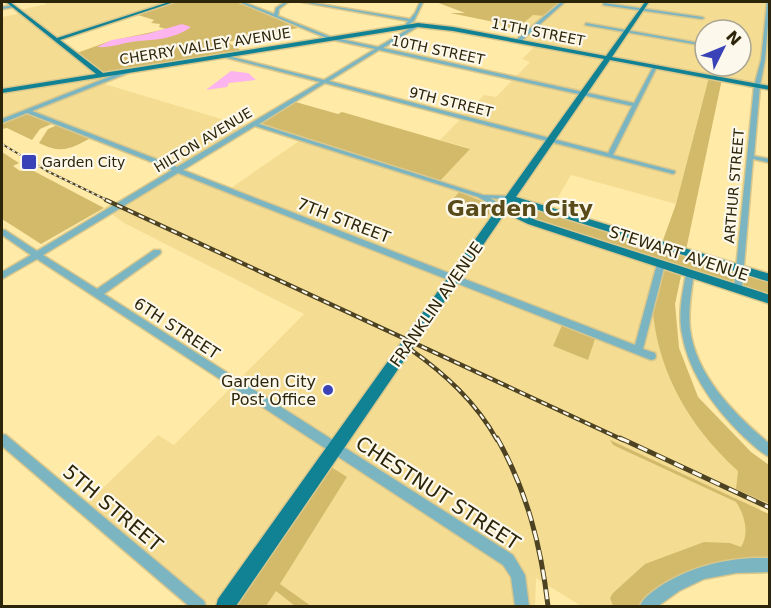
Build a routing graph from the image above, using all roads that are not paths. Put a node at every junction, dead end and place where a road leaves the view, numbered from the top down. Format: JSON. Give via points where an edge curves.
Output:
{"nodes":[{"id":1,"x":8,"y":2,"type":"edge"},
{"id":2,"x":172,"y":2,"type":"edge"},
{"id":3,"x":241,"y":2,"type":"edge"},
{"id":4,"x":287,"y":2,"type":"edge"},
{"id":5,"x":304,"y":2,"type":"edge"},
{"id":6,"x":421,"y":2,"type":"edge"},
{"id":7,"x":563,"y":2,"type":"edge"},
{"id":8,"x":647,"y":2,"type":"edge"},
{"id":9,"x":769,"y":2,"type":"edge"},
{"id":10,"x":605,"y":3,"type":"edge"},
{"id":11,"x":14,"y":6,"type":"junction"},
{"id":12,"x":2,"y":8,"type":"edge"},
{"id":13,"x":642,"y":8,"type":"junction"},
{"id":14,"x":277,"y":9,"type":"junction"},
{"id":15,"x":769,"y":10,"type":"edge"},
{"id":16,"x":263,"y":11,"type":"junction"},
{"id":17,"x":276,"y":16,"type":"junction"},
{"id":18,"x":702,"y":18,"type":"dead end"},
{"id":19,"x":414,"y":24,"type":"junction"},
{"id":20,"x":586,"y":24,"type":"dead end"},
{"id":21,"x":768,"y":29,"type":"edge"},
{"id":22,"x":628,"y":30,"type":"junction"},
{"id":23,"x":330,"y":38,"type":"junction"},
{"id":24,"x":56,"y":40,"type":"junction"},
{"id":25,"x":518,"y":41,"type":"junction"},
{"id":26,"x":693,"y":43,"type":"edge"},
{"id":27,"x":379,"y":49,"type":"junction"},
{"id":28,"x":222,"y":56,"type":"junction"},
{"id":29,"x":608,"y":58,"type":"junction"},
{"id":30,"x":655,"y":66,"type":"junction"},
{"id":31,"x":92,"y":73,"type":"junction"},
{"id":32,"x":100,"y":78,"type":"junction"},
{"id":33,"x":324,"y":82,"type":"junction"},
{"id":34,"x":757,"y":86,"type":"junction"},
{"id":35,"x":770,"y":88,"type":"edge"},
{"id":36,"x":2,"y":91,"type":"edge"},
{"id":37,"x":74,"y":92,"type":"junction"},
{"id":38,"x":583,"y":93,"type":"junction"},
{"id":39,"x":635,"y":105,"type":"junction"},
{"id":40,"x":27,"y":111,"type":"junction"},
{"id":41,"x":2,"y":121,"type":"edge"},
{"id":42,"x":254,"y":124,"type":"junction"},
{"id":43,"x":550,"y":140,"type":"junction"},
{"id":44,"x":610,"y":155,"type":"junction"},
{"id":45,"x":751,"y":157,"type":"junction"},
{"id":46,"x":770,"y":162,"type":"edge"},
{"id":47,"x":177,"y":170,"type":"junction"},
{"id":48,"x":673,"y":172,"type":"dead end"},
{"id":49,"x":480,"y":196,"type":"junction"},
{"id":50,"x":510,"y":198,"type":"junction"},
{"id":51,"x":503,"y":208,"type":"junction"},
{"id":52,"x":605,"y":226,"type":"junction"},
{"id":53,"x":2,"y":232,"type":"edge"},
{"id":54,"x":598,"y":244,"type":"junction"},
{"id":55,"x":157,"y":252,"type":"dead end"},
{"id":56,"x":36,"y":255,"type":"junction"},
{"id":57,"x":661,"y":264,"type":"junction"},
{"id":58,"x":740,"y":268,"type":"junction"},
{"id":59,"x":690,"y":274,"type":"junction"},
{"id":60,"x":2,"y":276,"type":"edge"},
{"id":61,"x":770,"y":278,"type":"edge"},
{"id":62,"x":453,"y":279,"type":"junction"},
{"id":63,"x":738,"y":289,"type":"junction"},
{"id":64,"x":97,"y":294,"type":"junction"},
{"id":65,"x":770,"y":300,"type":"edge"},
{"id":66,"x":638,"y":351,"type":"junction"},
{"id":67,"x":651,"y":356,"type":"dead end"},
{"id":68,"x":2,"y":439,"type":"edge"},
{"id":69,"x":335,"y":449,"type":"junction"},
{"id":70,"x":770,"y":452,"type":"edge"},
{"id":71,"x":770,"y":565,"type":"edge"},
{"id":72,"x":200,"y":606,"type":"edge"},
{"id":73,"x":225,"y":606,"type":"edge"},
{"id":74,"x":522,"y":606,"type":"edge"},
{"id":75,"x":649,"y":606,"type":"edge"}],
"edges":[{"from":1,"to":11,"type":"main road"},
{"from":2,"to":24,"type":"main road"},
{"from":3,"to":16,"type":"street","name":"10TH STREET"},
{"from":4,"to":14,"type":"street"},
{"from":5,"to":19,"type":"street","name":"11TH STREET"},
{"from":6,"to":19,"type":"street"},
{"from":7,"to":25,"type":"street"},
{"from":8,"to":13,"type":"main road","name":"FRANKLIN AVENUE"},
{"from":9,"to":15,"type":"street","name":"ARTHUR STREET"},
{"from":10,"to":13,"type":"street"},
{"from":11,"to":12,"type":"street"},
{"from":11,"to":24,"type":"main road"},
{"from":13,"to":18,"type":"street"},
{"from":13,"to":22,"type":"main road","name":"FRANKLIN AVENUE"},
{"from":14,"to":16,"type":"street"},
{"from":14,"to":17,"type":"street"},
{"from":15,"to":21,"type":"street","name":"ARTHUR STREET"},
{"from":16,"to":17,"type":"street","name":"10TH STREET"},
{"from":17,"to":23,"type":"street","name":"10TH STREET"},
{"from":19,"to":23,"type":"main road","name":"CHERRY VALLEY AVENUE"},
{"from":19,"to":25,"type":"main road","name":"11TH STREET"},
{"from":19,"to":27,"type":"street","name":"HILTON AVENUE"},
{"from":20,"to":22,"type":"street"},
{"from":21,"to":34,"type":"street","name":"ARTHUR STREET"},
{"from":22,"to":26,"type":"street"},
{"from":22,"to":29,"type":"main road","name":"FRANKLIN AVENUE"},
{"from":23,"to":27,"type":"street","name":"10TH STREET"},
{"from":23,"to":28,"type":"main road","name":"CHERRY VALLEY AVENUE"},
{"from":24,"to":31,"type":"main road"},
{"from":25,"to":29,"type":"main road","name":"11TH STREET"},
{"from":27,"to":33,"type":"street","name":"HILTON AVENUE"},
{"from":27,"to":38,"type":"street","name":"10TH STREET"},
{"from":28,"to":32,"type":"main road","name":"CHERRY VALLEY AVENUE","via":[[133,69]]},
{"from":28,"to":33,"type":"street","name":"9TH STREET"},
{"from":29,"to":30,"type":"main road","name":"11TH STREET"},
{"from":29,"to":38,"type":"main road","name":"FRANKLIN AVENUE"},
{"from":30,"to":34,"type":"main road","name":"11TH STREET"},
{"from":30,"to":39,"type":"street"},
{"from":31,"to":32,"type":"main road","name":"CHERRY VALLEY AVENUE"},
{"from":31,"to":36,"type":"main road","name":"CHERRY VALLEY AVENUE"},
{"from":31,"to":37,"type":"street","via":[[87,83]]},
{"from":32,"to":37,"type":"street"},
{"from":33,"to":42,"type":"street","name":"HILTON AVENUE"},
{"from":33,"to":43,"type":"street","name":"9TH STREET"},
{"from":34,"to":35,"type":"main road","name":"11TH STREET"},
{"from":34,"to":45,"type":"street","name":"ARTHUR STREET"},
{"from":37,"to":40,"type":"street"},
{"from":38,"to":39,"type":"street","name":"10TH STREET"},
{"from":38,"to":43,"type":"main road","name":"FRANKLIN AVENUE"},
{"from":39,"to":44,"type":"street"},
{"from":40,"to":41,"type":"street"},
{"from":40,"to":47,"type":"street","name":"7TH STREET"},
{"from":42,"to":47,"type":"street","name":"HILTON AVENUE"},
{"from":42,"to":49,"type":"street","name":"STEWART AVENUE"},
{"from":43,"to":44,"type":"street","name":"9TH STREET"},
{"from":43,"to":50,"type":"main road","name":"FRANKLIN AVENUE"},
{"from":44,"to":48,"type":"street","name":"9TH STREET"},
{"from":45,"to":46,"type":"street"},
{"from":45,"to":58,"type":"street","name":"ARTHUR STREET"},
{"from":47,"to":56,"type":"street","name":"HILTON AVENUE"},
{"from":47,"to":62,"type":"street","name":"7TH STREET"},
{"from":49,"to":50,"type":"street","name":"STEWART AVENUE"},
{"from":49,"to":51,"type":"street","name":"STEWART AVENUE"},
{"from":50,"to":51,"type":"main road","name":"FRANKLIN AVENUE"},
{"from":50,"to":52,"type":"main road","name":"STEWART AVENUE"},
{"from":51,"to":54,"type":"main road","name":"STEWART AVENUE"},
{"from":51,"to":62,"type":"main road","name":"FRANKLIN AVENUE"},
{"from":52,"to":54,"type":"main road"},
{"from":52,"to":58,"type":"main road","name":"STEWART AVENUE"},
{"from":53,"to":56,"type":"street","name":"6TH STREET"},
{"from":54,"to":57,"type":"main road","name":"STEWART AVENUE"},
{"from":55,"to":64,"type":"street"},
{"from":56,"to":60,"type":"street","name":"HILTON AVENUE"},
{"from":56,"to":64,"type":"street","name":"6TH STREET"},
{"from":57,"to":59,"type":"main road","name":"STEWART AVENUE"},
{"from":57,"to":66,"type":"street"},
{"from":58,"to":61,"type":"main road","name":"STEWART AVENUE"},
{"from":58,"to":63,"type":"street","name":"ARTHUR STREET"},
{"from":59,"to":63,"type":"main road","name":"STEWART AVENUE"},
{"from":59,"to":70,"type":"street","via":[[684,317],[692,355],[723,405]]},
{"from":62,"to":66,"type":"street","name":"7TH STREET"},
{"from":62,"to":69,"type":"main road","name":"FRANKLIN AVENUE"},
{"from":63,"to":65,"type":"main road","name":"STEWART AVENUE"},
{"from":64,"to":69,"type":"street","name":"6TH STREET"},
{"from":66,"to":67,"type":"street","name":"7TH STREET"},
{"from":68,"to":72,"type":"street","name":"5TH STREET"},
{"from":69,"to":73,"type":"main road","name":"FRANKLIN AVENUE"},
{"from":69,"to":74,"type":"street","name":"CHESTNUT STREET","via":[[508,560],[519,579]]},
{"from":71,"to":75,"type":"street","via":[[709,569],[669,588]]}]}
